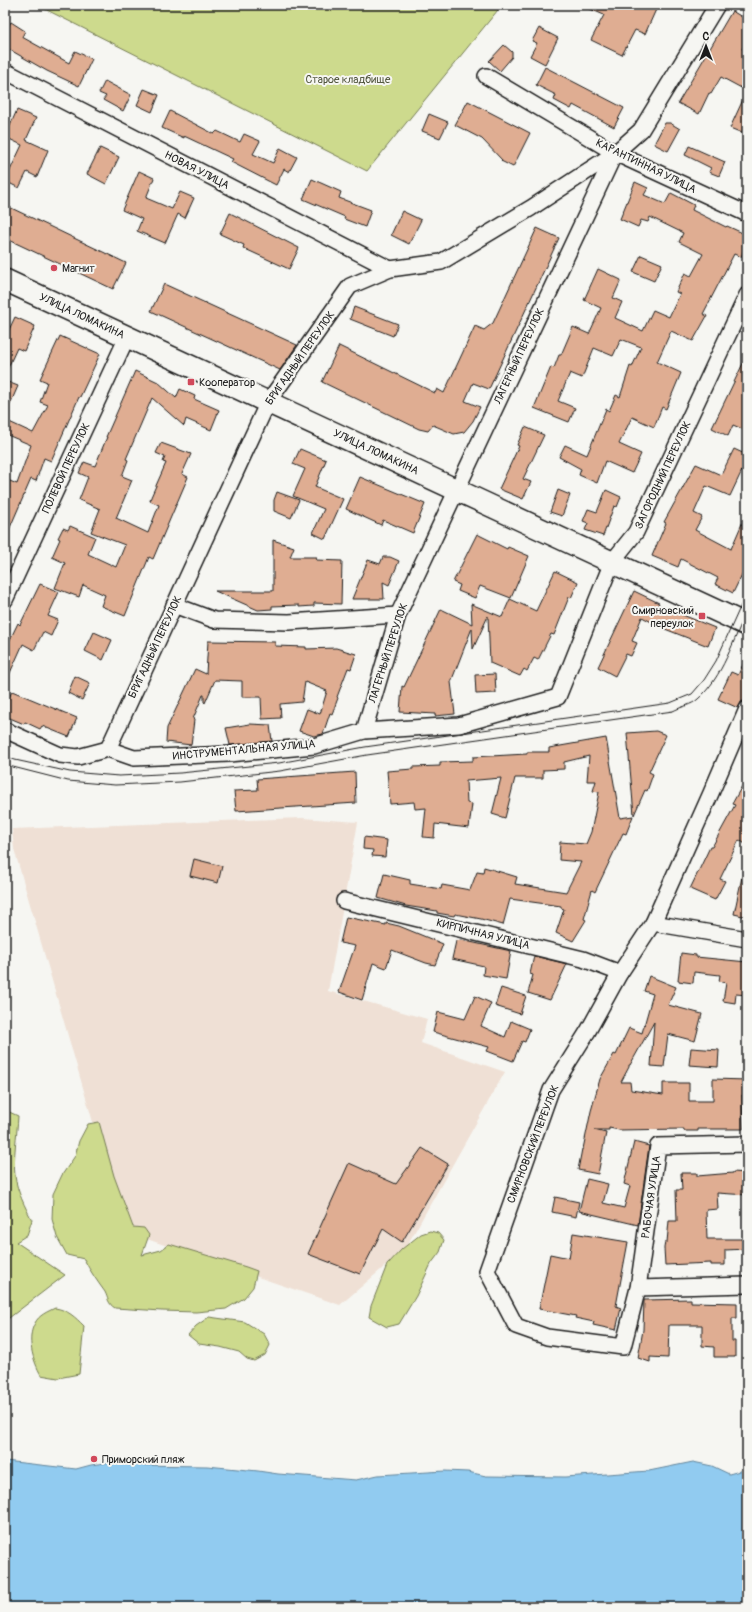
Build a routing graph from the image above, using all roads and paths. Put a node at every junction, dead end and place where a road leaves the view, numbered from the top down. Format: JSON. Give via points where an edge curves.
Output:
{"nodes":[{"id":1,"x":716,"y":5,"type":"edge"},
{"id":2,"x":5,"y":71,"type":"edge"},
{"id":3,"x":486,"y":76,"type":"dead end"},
{"id":4,"x":615,"y":153,"type":"junction"},
{"id":5,"x":747,"y":214,"type":"edge"},
{"id":6,"x":390,"y":269,"type":"junction"},
{"id":7,"x":6,"y":284,"type":"edge"},
{"id":8,"x":747,"y":295,"type":"edge"},
{"id":9,"x":127,"y":337,"type":"junction"},
{"id":10,"x":268,"y":402,"type":"junction"},
{"id":11,"x":456,"y":489,"type":"junction"},
{"id":12,"x":612,"y":562,"type":"junction"},
{"id":13,"x":5,"y":600,"type":"edge"},
{"id":14,"x":174,"y":605,"type":"junction"},
{"id":15,"x":398,"y":615,"type":"junction"},
{"id":16,"x":747,"y":625,"type":"edge"},
{"id":17,"x":558,"y":697,"type":"joint"},
{"id":18,"x":747,"y":710,"type":"edge"},
{"id":19,"x":5,"y":730,"type":"edge"},
{"id":20,"x":364,"y":731,"type":"junction"},
{"id":21,"x":108,"y":749,"type":"junction"},
{"id":22,"x":344,"y":901,"type":"dead end"},
{"id":23,"x":653,"y":923,"type":"junction"},
{"id":24,"x":747,"y":938,"type":"edge"},
{"id":25,"x":620,"y":974,"type":"junction"},
{"id":26,"x":747,"y":1144,"type":"edge"},
{"id":27,"x":747,"y":1285,"type":"edge"},
{"id":28,"x":638,"y":1288,"type":"junction"}],
"edges":[{"from":1,"to":4,"type":"street","name":"ЛАГЕРНЫЙ ПЕРЕУЛОК","via":[[641,130]]},
{"from":2,"to":6,"type":"street","name":"НОВАЯ УЛИЦА"},
{"from":3,"to":4,"type":"street","name":"КАРАНТИННАЯ УЛИЦА"},
{"from":4,"to":5,"type":"street","name":"КАРАНТИННАЯ УЛИЦА"},
{"from":4,"to":6,"type":"street","name":"БРИГАДНЫЙ ПЕРЕУЛОК","via":[[531,208],[441,262]]},
{"from":4,"to":11,"type":"street","name":"ЛАГЕРНЫЙ ПЕРЕУЛОК"},
{"from":6,"to":10,"type":"street","name":"БРИГАДНЫЙ ПЕРЕУЛОК","via":[[350,286]]},
{"from":7,"to":9,"type":"main road","name":"УЛИЦА ЛОМАКИНА"},
{"from":8,"to":12,"type":"street","name":"ЗАГОРОДНИЙ ПЕРЕУЛОК","via":[[636,532]]},
{"from":9,"to":10,"type":"main road","name":"УЛИЦА ЛОМАКИНА"},
{"from":9,"to":13,"type":"street","name":"ПОЛЕВОЙ ПЕРЕУЛОК"},
{"from":10,"to":11,"type":"main road","name":"УЛИЦА ЛОМАКИНА"},
{"from":10,"to":14,"type":"street","name":"БРИГАДНЫЙ ПЕРЕУЛОК"},
{"from":11,"to":12,"type":"main road","name":"УЛИЦА ЛОМАКИНА"},
{"from":11,"to":15,"type":"street","name":"ЛАГЕРНЫЙ ПЕРЕУЛОК"},
{"from":12,"to":16,"type":"main road","name":"УЛИЦА ЛОМАКИНА"},
{"from":12,"to":17,"type":"street","name":"ЗАГОРОДНИЙ ПЕРЕУЛОК"},
{"from":14,"to":15,"type":"street","via":[[214,620],[289,622]]},
{"from":14,"to":21,"type":"street","name":"БРИГАДНЫЙ ПЕРЕУЛОК"},
{"from":15,"to":20,"type":"street","name":"ЛАГЕРНЫЙ ПЕРЕУЛОК"},
{"from":17,"to":20,"type":"street","name":"ИНСТРУМЕНТАЛЬНАЯ УЛИЦА","via":[[459,726]]},
{"from":18,"to":23,"type":"street","name":"СМИРНОВСКИЙ ПЕРЕУЛОК"},
{"from":19,"to":21,"type":"street","via":[[60,754],[78,757]]},
{"from":20,"to":21,"type":"street","name":"ИНСТРУМЕНТАЛЬНАЯ УЛИЦА","via":[[314,746],[229,754],[134,758]]},
{"from":22,"to":25,"type":"street","name":"КИРПИЧНАЯ УЛИЦА","via":[[583,959]]},
{"from":23,"to":24,"type":"street"},
{"from":23,"to":25,"type":"street","name":"СМИРНОВСКИЙ ПЕРЕУЛОК"},
{"from":25,"to":28,"type":"street","name":"СМИРНОВСКИЙ ПЕРЕУЛОК","via":[[551,1090],[487,1271],[516,1326],[547,1337],[623,1347]]},
{"from":26,"to":28,"type":"street","name":"РАБОЧАЯ УЛИЦА","via":[[658,1146]]},
{"from":27,"to":28,"type":"street"}]}
